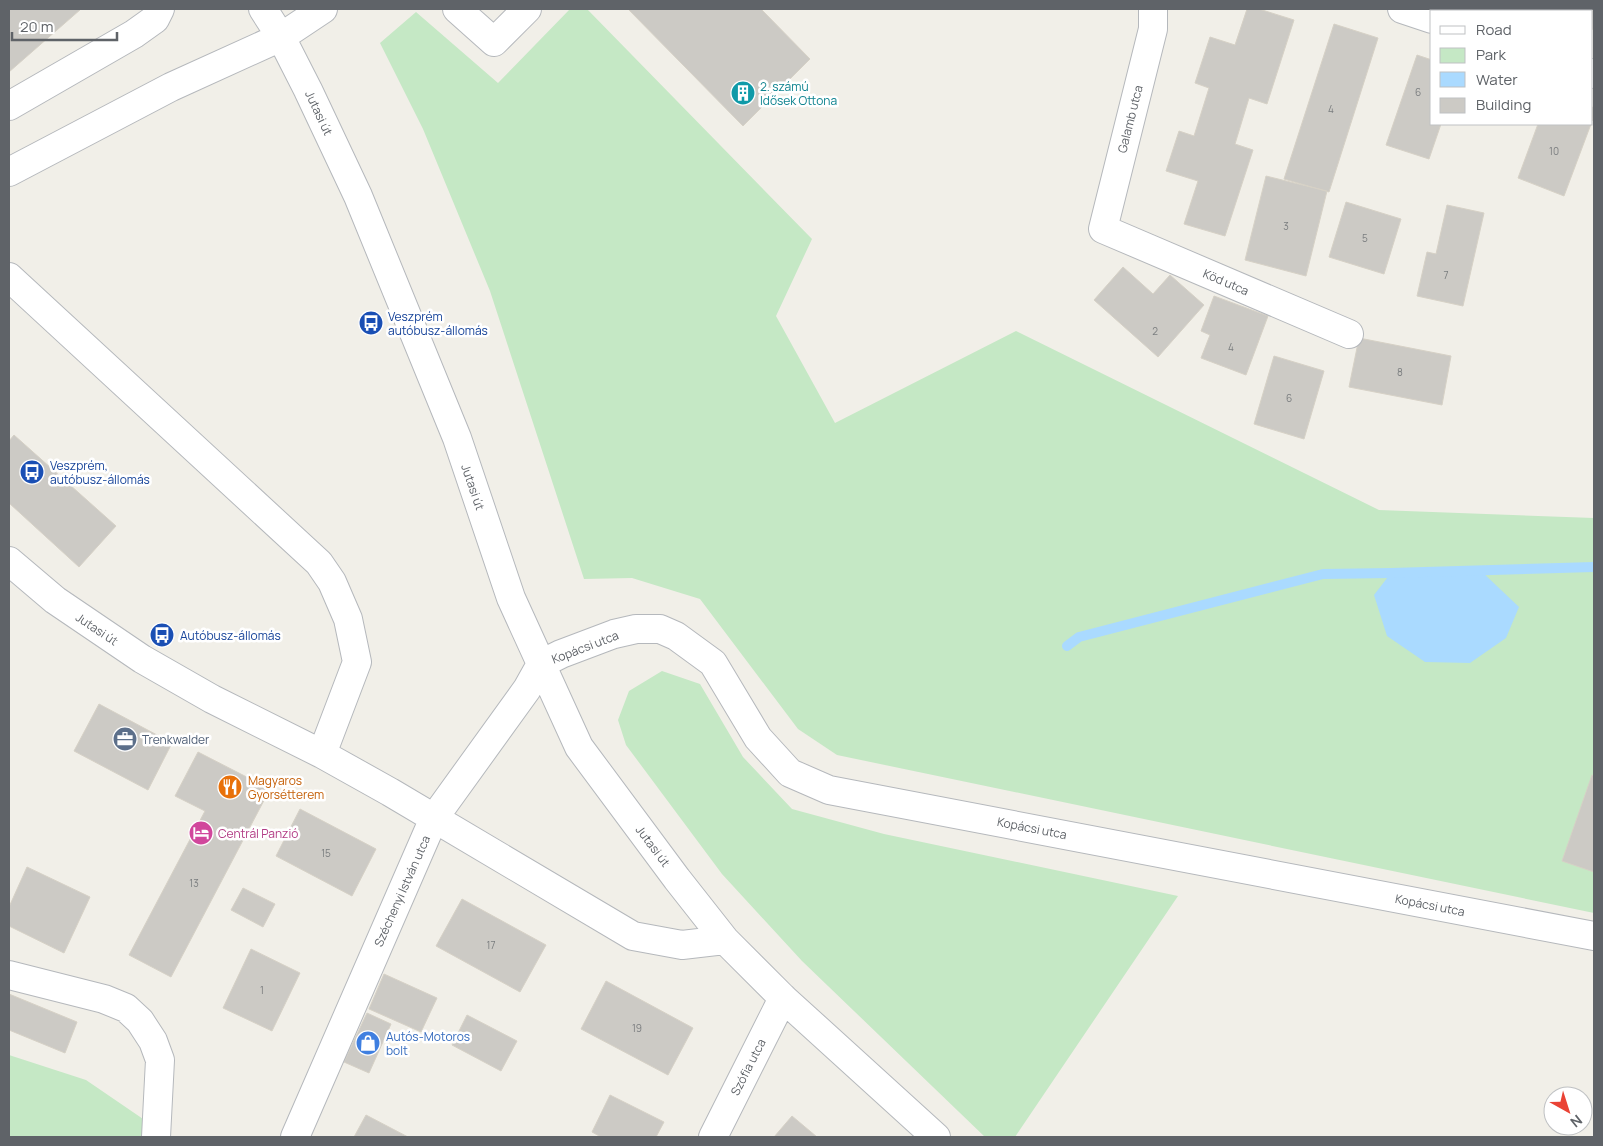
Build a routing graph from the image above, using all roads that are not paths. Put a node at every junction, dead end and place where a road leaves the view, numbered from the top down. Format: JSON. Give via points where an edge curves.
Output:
{"nodes":[{"id":1,"x":160,"y":9,"type":"edge"},
{"id":2,"x":263,"y":9,"type":"edge"},
{"id":3,"x":323,"y":9,"type":"edge"},
{"id":4,"x":457,"y":9,"type":"edge"},
{"id":5,"x":527,"y":9,"type":"edge"},
{"id":6,"x":1153,"y":9,"type":"edge"},
{"id":7,"x":1402,"y":9,"type":"edge"},
{"id":8,"x":1430,"y":18,"type":"edge"},
{"id":9,"x":281,"y":37,"type":"junction"},
{"id":10,"x":9,"y":106,"type":"edge"},
{"id":11,"x":9,"y":172,"type":"edge"},
{"id":12,"x":1103,"y":229,"type":"joint"},
{"id":13,"x":9,"y":278,"type":"edge"},
{"id":14,"x":1349,"y":334,"type":"dead end"},
{"id":15,"x":9,"y":561,"type":"edge"},
{"id":16,"x":542,"y":664,"type":"junction"},
{"id":17,"x":322,"y":754,"type":"junction"},
{"id":18,"x":434,"y":818,"type":"junction"},
{"id":19,"x":1594,"y":936,"type":"edge"},
{"id":20,"x":725,"y":940,"type":"junction"},
{"id":21,"x":9,"y":975,"type":"edge"},
{"id":22,"x":783,"y":998,"type":"junction"},
{"id":23,"x":156,"y":1137,"type":"edge"},
{"id":24,"x":295,"y":1137,"type":"edge"},
{"id":25,"x":713,"y":1137,"type":"edge"},
{"id":26,"x":936,"y":1137,"type":"edge"}],
"edges":[{"from":1,"to":10,"type":"street","via":[[155,19],[134,34]]},
{"from":2,"to":9,"type":"street","name":"Jutasi út"},
{"from":3,"to":9,"type":"street"},
{"from":4,"to":5,"type":"street","via":[[494,42]]},
{"from":6,"to":12,"type":"street","name":"Galamb utca","via":[[1153,29]]},
{"from":7,"to":8,"type":"street"},
{"from":9,"to":11,"type":"street","via":[[171,87]]},
{"from":9,"to":16,"type":"street","name":"Jutasi út","via":[[358,196],[457,438],[511,598]]},
{"from":12,"to":14,"type":"street","name":"Köd utca"},
{"from":13,"to":17,"type":"street","via":[[318,563],[332,582],[348,619],[357,662]]},
{"from":15,"to":17,"type":"street","name":"Jutasi út","via":[[55,600],[142,659],[212,699]]},
{"from":16,"to":18,"type":"street","name":"Széchenyi István utca"},
{"from":16,"to":19,"type":"street","name":"Kopácsi utca","via":[[614,634],[636,629],[660,629],[676,636],[713,663],[758,738],[790,773],[829,790]]},
{"from":16,"to":20,"type":"street","name":"Jutasi út","via":[[579,747]]},
{"from":17,"to":18,"type":"street","name":"Jutasi út"},
{"from":18,"to":20,"type":"street","name":"Jutasi út","via":[[634,936],[682,946]]},
{"from":18,"to":24,"type":"street","name":"Széchenyi István utca"},
{"from":20,"to":22,"type":"street","name":"Jutasi út"},
{"from":21,"to":23,"type":"street","via":[[104,999],[126,1008],[140,1021],[160,1060]]},
{"from":22,"to":25,"type":"street","name":"Szófia utca"},
{"from":22,"to":26,"type":"street","name":"Jutasi út"}]}
